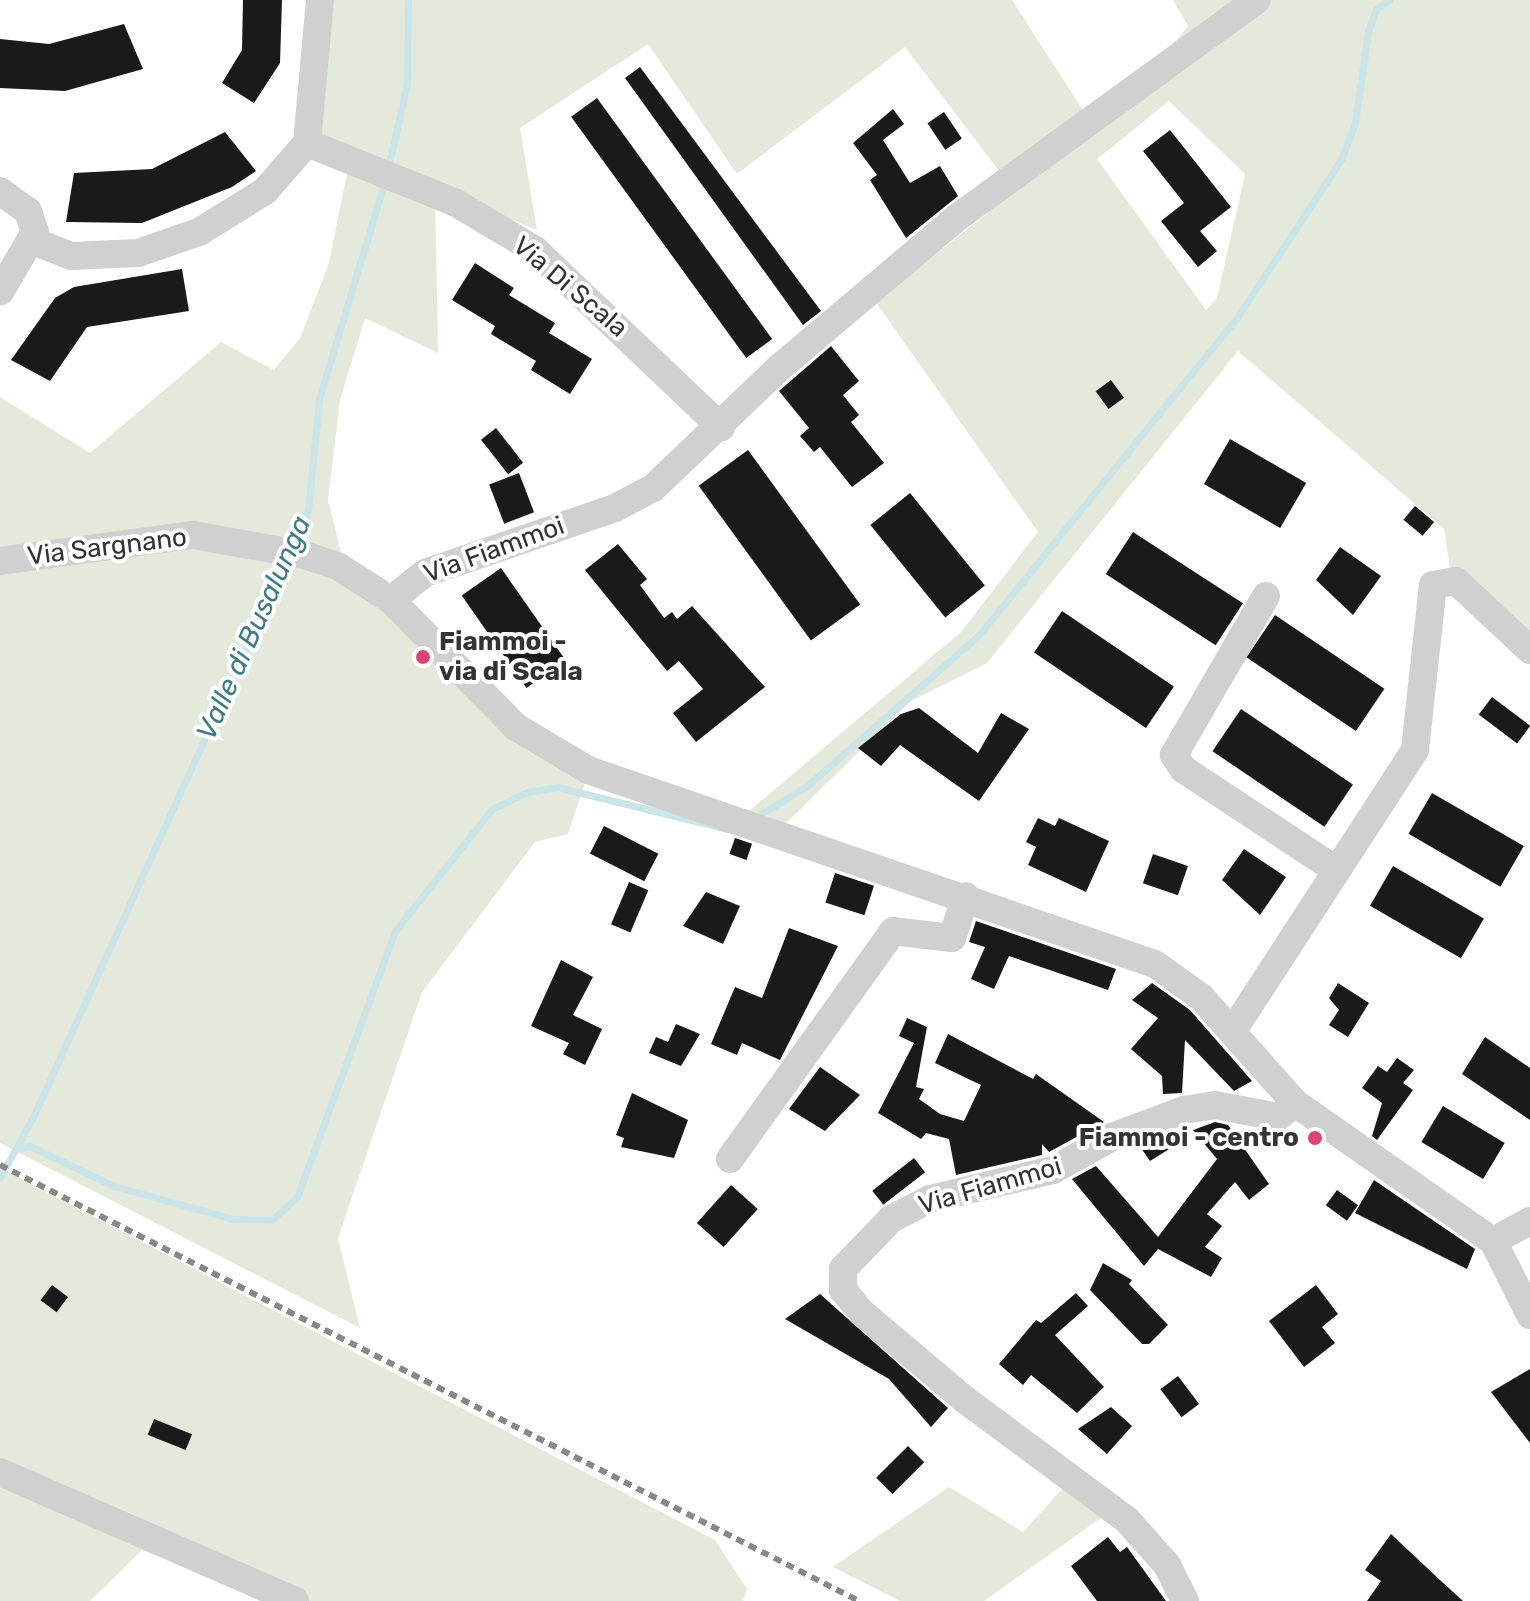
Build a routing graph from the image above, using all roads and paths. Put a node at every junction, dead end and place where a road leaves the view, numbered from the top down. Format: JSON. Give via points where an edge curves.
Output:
{"nodes":[{"id":1,"x":320,"y":0,"type":"edge"},
{"id":2,"x":1257,"y":0,"type":"edge"},
{"id":3,"x":307,"y":143,"type":"junction"},
{"id":4,"x":0,"y":191,"type":"edge"},
{"id":5,"x":33,"y":241,"type":"junction"},
{"id":6,"x":0,"y":292,"type":"edge"},
{"id":7,"x":721,"y":427,"type":"junction"},
{"id":8,"x":0,"y":561,"type":"edge"},
{"id":9,"x":1266,"y":596,"type":"dead end"},
{"id":10,"x":391,"y":600,"type":"junction"},
{"id":11,"x":1530,"y":650,"type":"edge"},
{"id":12,"x":1336,"y":870,"type":"junction"},
{"id":13,"x":966,"y":896,"type":"junction"},
{"id":14,"x":1232,"y":1032,"type":"junction"},
{"id":15,"x":1295,"y":1103,"type":"junction"},
{"id":16,"x":730,"y":1159,"type":"dead end"},
{"id":17,"x":1530,"y":1221,"type":"edge"},
{"id":18,"x":1493,"y":1241,"type":"junction"},
{"id":19,"x":1530,"y":1315,"type":"edge"},
{"id":20,"x":0,"y":1472,"type":"edge"},
{"id":21,"x":295,"y":1601,"type":"edge"},
{"id":22,"x":1185,"y":1601,"type":"edge"}],
"edges":[{"from":1,"to":3,"type":"street"},
{"from":2,"to":7,"type":"street","name":"Via Fiammoi","via":[[958,217],[779,368]]},
{"from":3,"to":5,"type":"street","via":[[265,191],[165,246],[101,257],[71,256]]},
{"from":3,"to":7,"type":"street","name":"Via Di Scala","via":[[385,172],[535,250]]},
{"from":4,"to":5,"type":"street","via":[[28,211]]},
{"from":5,"to":6,"type":"street"},
{"from":7,"to":10,"type":"street","name":"Via Fiammoi","via":[[653,488],[615,508],[439,567],[398,589]]},
{"from":8,"to":10,"type":"street","name":"Via Sargnano","via":[[149,537],[236,538],[339,567]]},
{"from":9,"to":12,"type":"street","via":[[1174,746],[1174,755],[1183,769]]},
{"from":10,"to":13,"type":"street","name":"Via Fiammoi","via":[[537,743],[613,781]]},
{"from":11,"to":12,"type":"street","via":[[1456,581],[1433,585],[1415,750]]},
{"from":12,"to":14,"type":"street"},
{"from":13,"to":14,"type":"street","name":"Via Fiammoi","via":[[1155,964],[1201,997]]},
{"from":13,"to":16,"type":"street","via":[[952,938],[893,931]]},
{"from":14,"to":15,"type":"street","name":"Via Fiammoi"},
{"from":15,"to":18,"type":"street"},
{"from":15,"to":22,"type":"street","name":"Via Fiammoi","via":[[1278,1117],[1215,1105],[1184,1110],[1114,1136],[1053,1170],[930,1199],[891,1219],[843,1269],[843,1290],[861,1312],[964,1399],[1127,1520],[1167,1565]]},
{"from":17,"to":18,"type":"street"},
{"from":18,"to":19,"type":"street"},
{"from":20,"to":21,"type":"street"}]}
